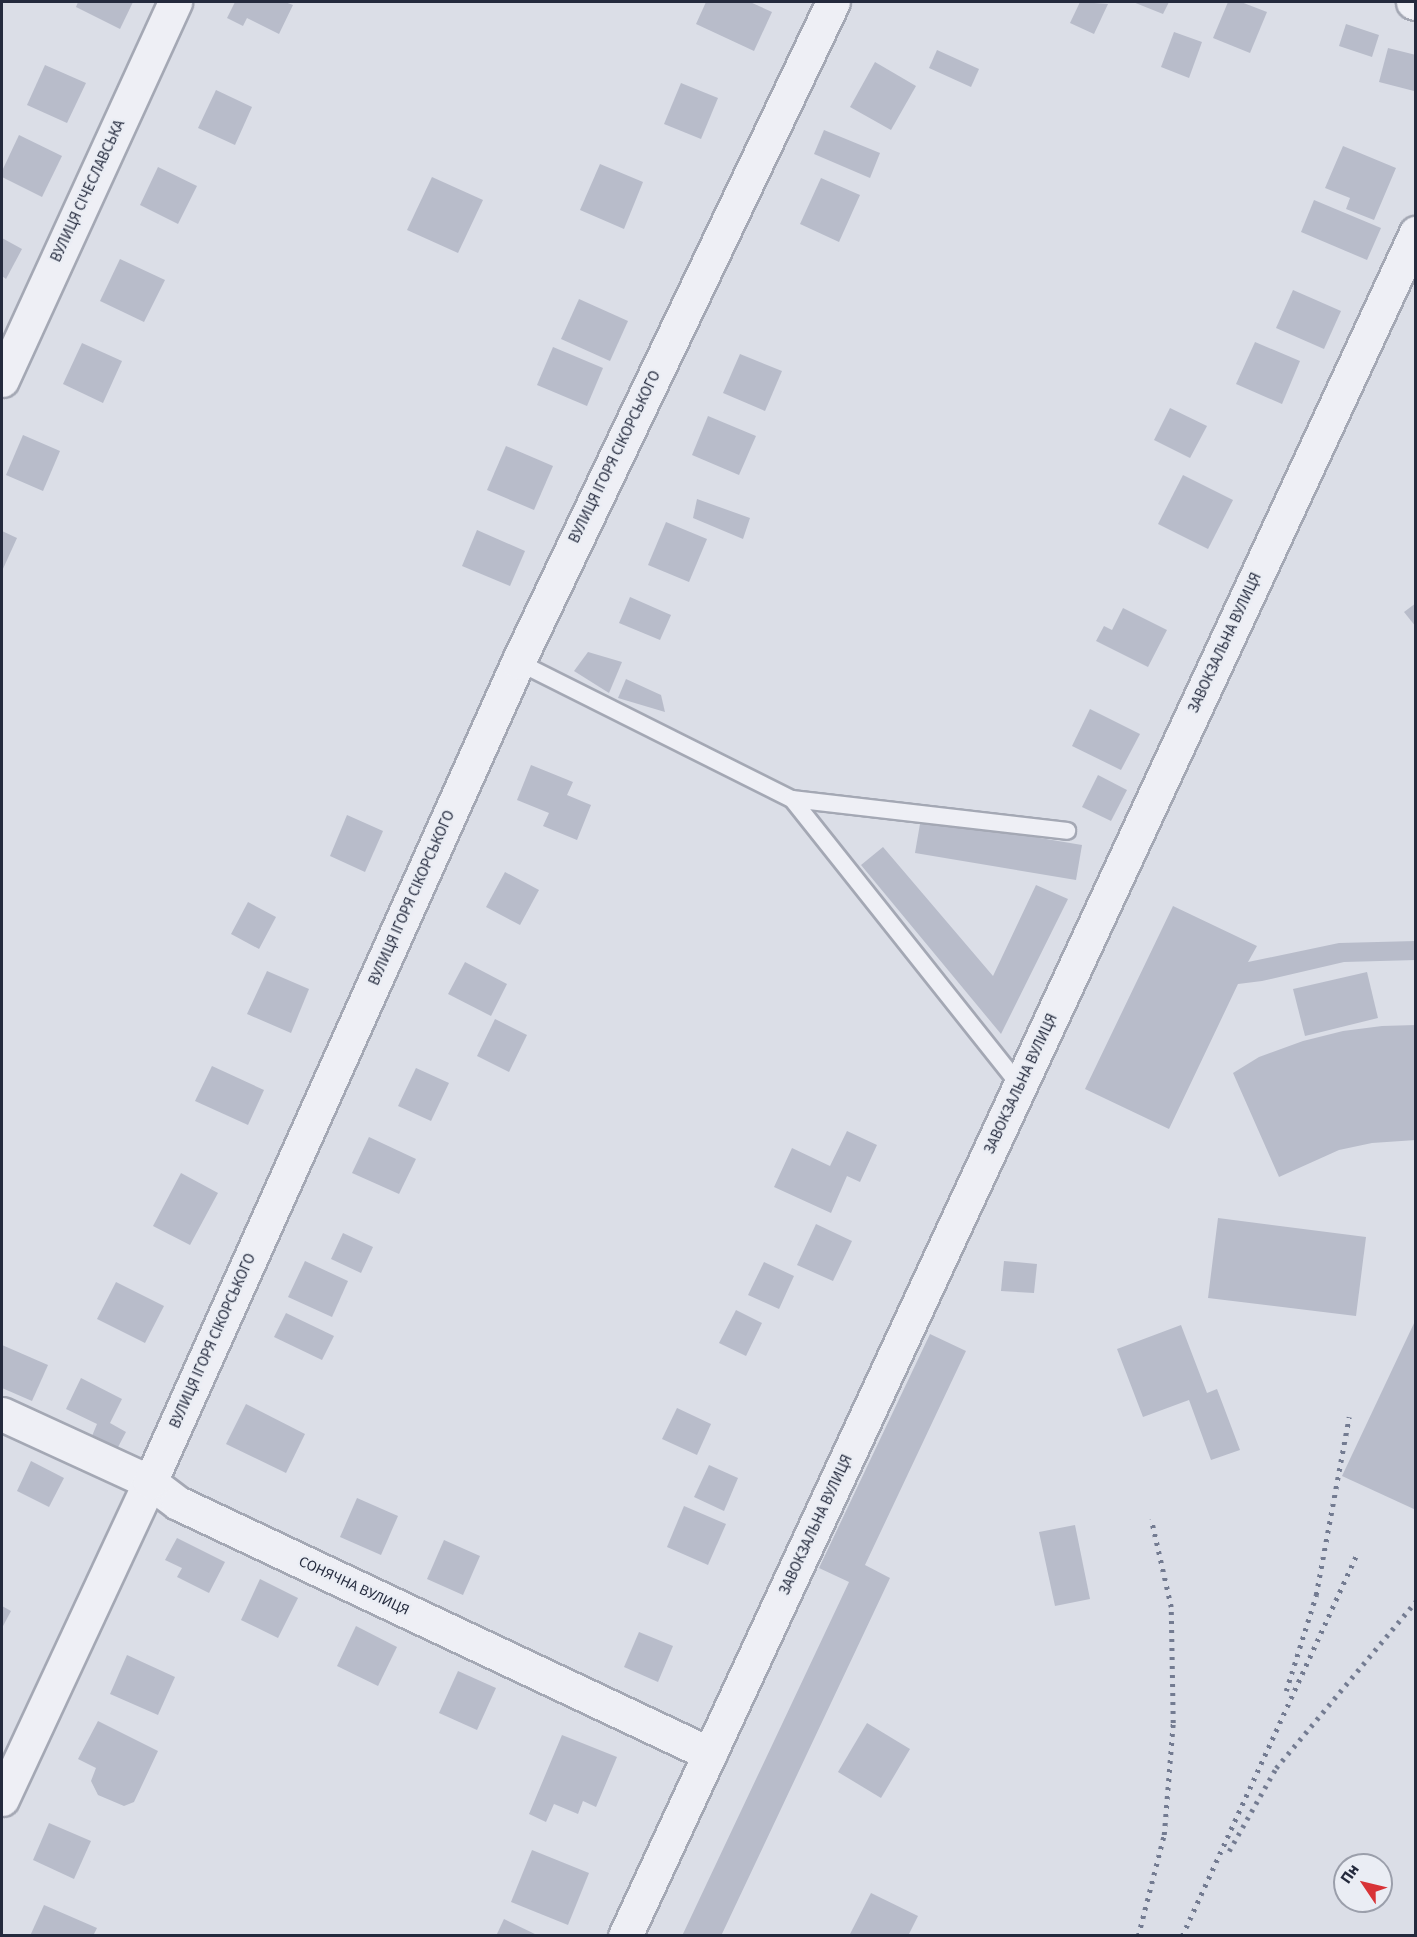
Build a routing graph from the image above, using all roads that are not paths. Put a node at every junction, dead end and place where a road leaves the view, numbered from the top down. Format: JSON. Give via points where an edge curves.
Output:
{"nodes":[{"id":1,"x":176,"y":2,"type":"edge"},
{"id":2,"x":833,"y":2,"type":"edge"},
{"id":3,"x":1416,"y":233,"type":"edge"},
{"id":4,"x":2,"y":380,"type":"edge"},
{"id":5,"x":518,"y":662,"type":"junction"},
{"id":6,"x":792,"y":799,"type":"junction"},
{"id":7,"x":1067,"y":831,"type":"dead end"},
{"id":8,"x":1020,"y":1086,"type":"junction"},
{"id":9,"x":2,"y":1414,"type":"edge"},
{"id":10,"x":150,"y":1482,"type":"junction"},
{"id":11,"x":710,"y":1754,"type":"junction"},
{"id":12,"x":2,"y":1799,"type":"edge"},
{"id":13,"x":625,"y":1935,"type":"edge"}],
"edges":[{"from":1,"to":4,"type":"street","name":"ВУЛИЦЯ СІЧЕСЛАВСЬКА"},
{"from":2,"to":5,"type":"street","name":"ВУЛИЦЯ ІГОРЯ СІКОРСЬКОГО"},
{"from":3,"to":8,"type":"street","name":"ЗАВОКЗАЛЬНА ВУЛИЦЯ"},
{"from":5,"to":6,"type":"lane"},
{"from":5,"to":10,"type":"street","name":"ВУЛИЦЯ ІГОРЯ СІКОРСЬКОГО"},
{"from":6,"to":7,"type":"lane"},
{"from":6,"to":8,"type":"lane"},
{"from":8,"to":11,"type":"street","name":"ЗАВОКЗАЛЬНА ВУЛИЦЯ"},
{"from":9,"to":10,"type":"street","name":"СОНЯЧНА ВУЛИЦЯ"},
{"from":10,"to":11,"type":"street","name":"СОНЯЧНА ВУЛИЦЯ","via":[[178,1503]]},
{"from":10,"to":12,"type":"street","name":"ВУЛИЦЯ ІГОРЯ СІКОРСЬКОГО"},
{"from":11,"to":13,"type":"street","name":"ЗАВОКЗАЛЬНА ВУЛИЦЯ"}]}
